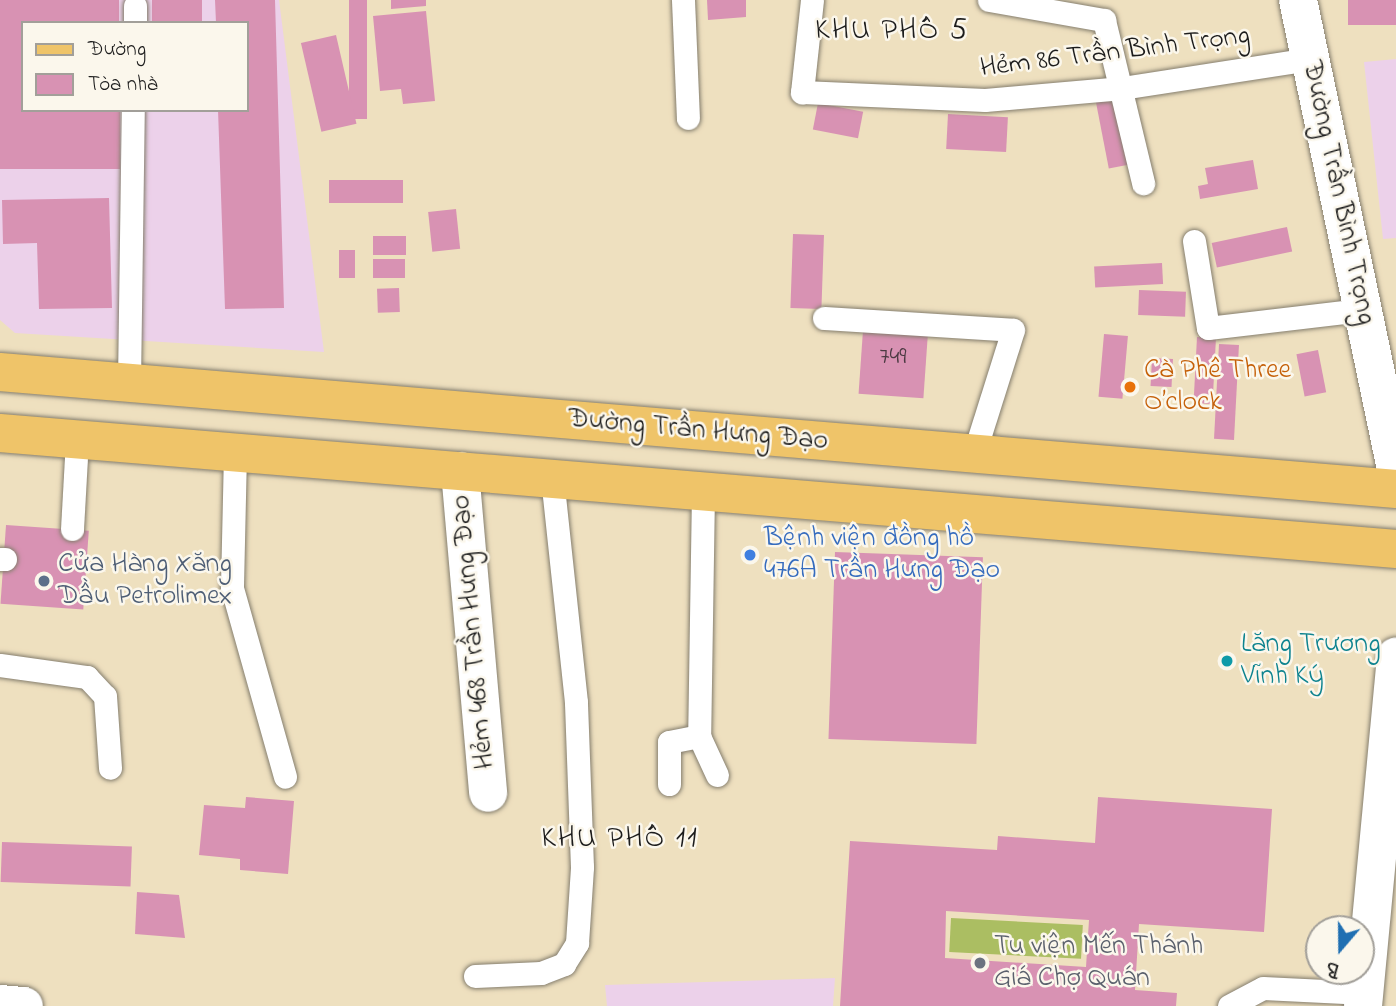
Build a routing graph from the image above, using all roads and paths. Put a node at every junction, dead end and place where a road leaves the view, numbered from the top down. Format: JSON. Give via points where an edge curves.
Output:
{"nodes":[{"id":1,"x":683,"y":0,"type":"edge"},
{"id":2,"x":812,"y":0,"type":"edge"},
{"id":3,"x":989,"y":0,"type":"edge"},
{"id":4,"x":1298,"y":0,"type":"edge"},
{"id":5,"x":1309,"y":58,"type":"junction"},
{"id":6,"x":1122,"y":88,"type":"junction"},
{"id":7,"x":133,"y":112,"type":"edge"},
{"id":8,"x":688,"y":118,"type":"dead end"},
{"id":9,"x":1143,"y":183,"type":"dead end"},
{"id":10,"x":1194,"y":241,"type":"dead end"},
{"id":11,"x":1361,"y":310,"type":"junction"},
{"id":12,"x":824,"y":318,"type":"dead end"},
{"id":13,"x":1384,"y":347,"type":"edge"},
{"id":14,"x":0,"y":372,"type":"edge"},
{"id":15,"x":129,"y":383,"type":"junction"},
{"id":16,"x":0,"y":433,"type":"edge"},
{"id":17,"x":77,"y":440,"type":"junction"},
{"id":18,"x":235,"y":453,"type":"junction"},
{"id":19,"x":974,"y":454,"type":"junction"},
{"id":20,"x":1396,"y":468,"type":"edge"},
{"id":21,"x":460,"y":471,"type":"junction"},
{"id":22,"x":552,"y":479,"type":"junction"},
{"id":23,"x":1396,"y":489,"type":"edge"},
{"id":24,"x":703,"y":492,"type":"junction"},
{"id":25,"x":974,"y":514,"type":"junction"},
{"id":26,"x":72,"y":529,"type":"dead end"},
{"id":27,"x":1396,"y":548,"type":"edge"},
{"id":28,"x":1396,"y":657,"type":"edge"},
{"id":29,"x":0,"y":665,"type":"edge"},
{"id":30,"x":699,"y":736,"type":"junction"},
{"id":31,"x":110,"y":768,"type":"dead end"},
{"id":32,"x":1391,"y":772,"type":"edge"},
{"id":33,"x":717,"y":775,"type":"dead end"},
{"id":34,"x":285,"y":777,"type":"dead end"},
{"id":35,"x":669,"y":784,"type":"dead end"},
{"id":36,"x":488,"y":793,"type":"dead end"},
{"id":37,"x":475,"y":976,"type":"dead end"},
{"id":38,"x":1364,"y":999,"type":"edge"},
{"id":39,"x":0,"y":1004,"type":"edge"},
{"id":40,"x":24,"y":1006,"type":"edge"},
{"id":41,"x":1229,"y":1006,"type":"edge"}],
"edges":[{"from":1,"to":8,"type":"lane"},
{"from":2,"to":6,"type":"lane","name":"Hẻm 86 Trần Bình Trọng","via":[[802,92],[985,100]]},
{"from":3,"to":6,"type":"lane","via":[[1104,20]]},
{"from":4,"to":5,"type":"street","name":"Đường Trần Bình Trọng"},
{"from":5,"to":6,"type":"lane","name":"Hẻm 86 Trần Bình Trọng"},
{"from":5,"to":11,"type":"street","name":"Đường Trần Bình Trọng"},
{"from":6,"to":9,"type":"lane"},
{"from":7,"to":15,"type":"lane"},
{"from":10,"to":11,"type":"lane","via":[[1208,328]]},
{"from":11,"to":13,"type":"street","name":"Đường Trần Bình Trọng"},
{"from":12,"to":19,"type":"lane","via":[[1013,330]]},
{"from":13,"to":20,"type":"street","name":"Đường Trần Bình Trọng"},
{"from":14,"to":15,"type":"main road","name":"Đường Trần Hưng Đạo"},
{"from":15,"to":19,"type":"main road","name":"Đường Trần Hưng Đạo"},
{"from":16,"to":17,"type":"main road"},
{"from":17,"to":18,"type":"main road"},
{"from":17,"to":26,"type":"lane"},
{"from":18,"to":21,"type":"main road"},
{"from":18,"to":34,"type":"lane","via":[[232,588]]},
{"from":19,"to":23,"type":"main road","name":"Đường Trần Hưng Đạo"},
{"from":19,"to":25,"type":"main road"},
{"from":21,"to":22,"type":"main road"},
{"from":21,"to":36,"type":"street","name":"Hẻm 468 Trần Hưng Ðạo"},
{"from":22,"to":24,"type":"main road"},
{"from":22,"to":37,"type":"lane","via":[[576,702],[582,867],[577,943],[564,964],[541,974]]},
{"from":24,"to":25,"type":"main road"},
{"from":24,"to":30,"type":"lane"},
{"from":25,"to":27,"type":"main road"},
{"from":28,"to":32,"type":"street"},
{"from":29,"to":31,"type":"lane","via":[[87,677],[105,696]]},
{"from":30,"to":33,"type":"lane"},
{"from":30,"to":35,"type":"lane","via":[[669,742]]},
{"from":32,"to":38,"type":"street"},
{"from":38,"to":41,"type":"lane","via":[[1263,988]]},
{"from":39,"to":40,"type":"street"}]}
